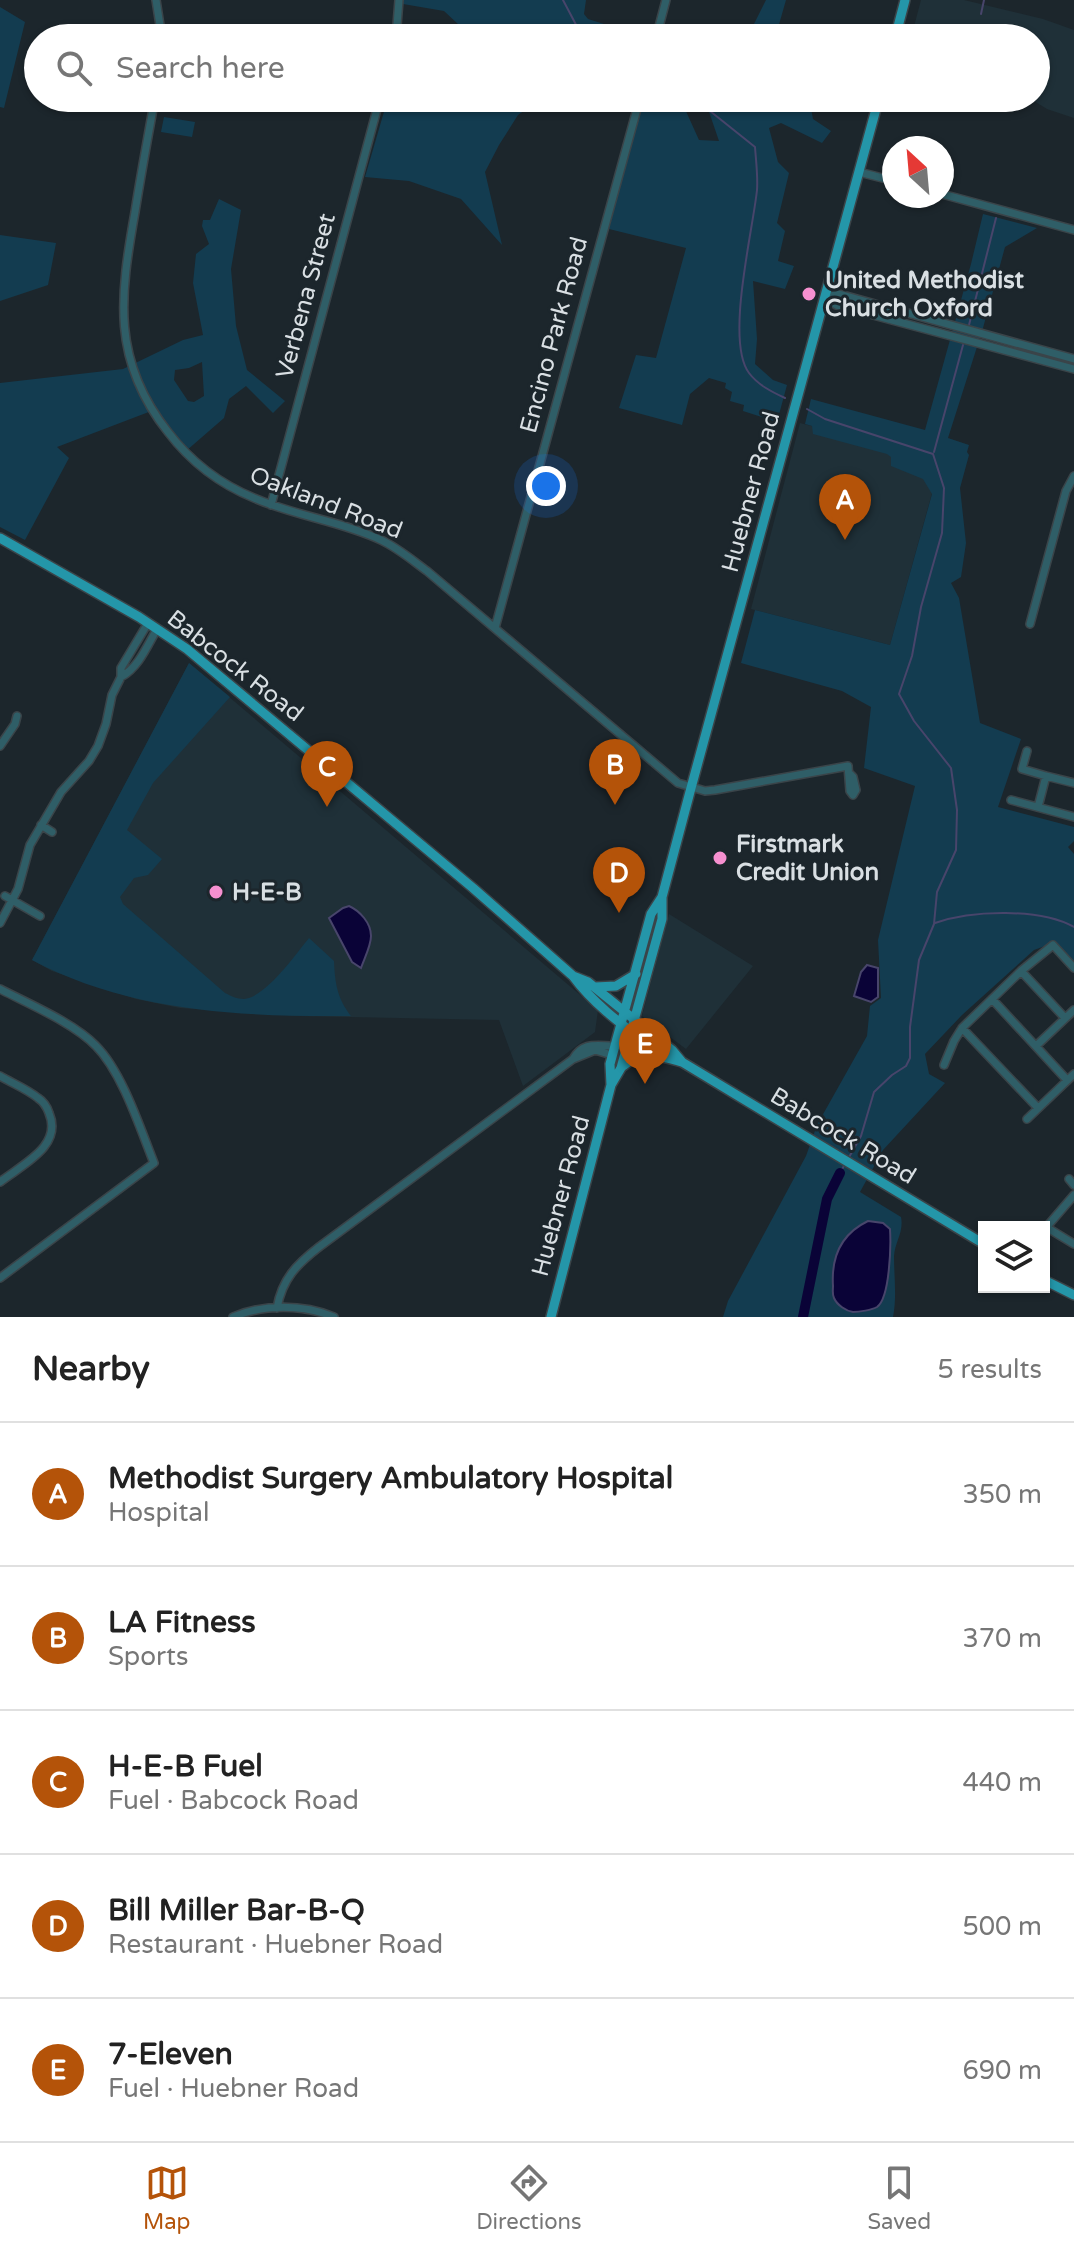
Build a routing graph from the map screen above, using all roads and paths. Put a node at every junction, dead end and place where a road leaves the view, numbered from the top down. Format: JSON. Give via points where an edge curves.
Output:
{"nodes":[{"id":1,"x":156,"y":0,"type":"edge"},
{"id":2,"x":399,"y":0,"type":"edge"},
{"id":3,"x":666,"y":0,"type":"edge"},
{"id":4,"x":905,"y":0,"type":"edge"},
{"id":5,"x":160,"y":24,"type":"edge"},
{"id":6,"x":397,"y":24,"type":"edge"},
{"id":7,"x":660,"y":24,"type":"edge"},
{"id":8,"x":899,"y":24,"type":"edge"},
{"id":9,"x":153,"y":112,"type":"edge"},
{"id":10,"x":376,"y":112,"type":"edge"},
{"id":11,"x":636,"y":112,"type":"edge"},
{"id":12,"x":875,"y":112,"type":"edge"},
{"id":13,"x":859,"y":172,"type":"junction"},
{"id":14,"x":882,"y":178,"type":"edge"},
{"id":15,"x":954,"y":197,"type":"edge"},
{"id":16,"x":1074,"y":230,"type":"edge"},
{"id":17,"x":825,"y":297,"type":"junction"},
{"id":18,"x":943,"y":323,"type":"junction"},
{"id":19,"x":943,"y":333,"type":"junction"},
{"id":20,"x":1074,"y":359,"type":"edge"},
{"id":21,"x":1074,"y":369,"type":"edge"},
{"id":22,"x":1074,"y":476,"type":"edge"},
{"id":23,"x":1070,"y":491,"type":"edge"},
{"id":24,"x":271,"y":505,"type":"junction"},
{"id":25,"x":0,"y":538,"type":"edge"},
{"id":26,"x":1030,"y":624,"type":"dead end"},
{"id":27,"x":152,"y":626,"type":"junction"},
{"id":28,"x":495,"y":628,"type":"junction"},
{"id":29,"x":17,"y":716,"type":"dead end"},
{"id":30,"x":0,"y":746,"type":"edge"},
{"id":31,"x":1027,"y":751,"type":"dead end"},
{"id":32,"x":849,"y":770,"type":"dead end"},
{"id":33,"x":1046,"y":776,"type":"junction"},
{"id":34,"x":1074,"y":783,"type":"edge"},
{"id":35,"x":691,"y":788,"type":"junction"},
{"id":36,"x":1011,"y":800,"type":"dead end"},
{"id":37,"x":1038,"y":807,"type":"junction"},
{"id":38,"x":1074,"y":817,"type":"edge"},
{"id":39,"x":41,"y":825,"type":"junction"},
{"id":40,"x":52,"y":832,"type":"dead end"},
{"id":41,"x":662,"y":897,"type":"junction"},
{"id":42,"x":9,"y":898,"type":"junction"},
{"id":43,"x":40,"y":916,"type":"dead end"},
{"id":44,"x":0,"y":923,"type":"edge"},
{"id":45,"x":1074,"y":968,"type":"edge"},
{"id":46,"x":1021,"y":971,"type":"junction"},
{"id":47,"x":636,"y":974,"type":"junction"},
{"id":48,"x":573,"y":976,"type":"junction"},
{"id":49,"x":595,"y":987,"type":"junction"},
{"id":50,"x":0,"y":989,"type":"edge"},
{"id":51,"x":992,"y":999,"type":"junction"},
{"id":52,"x":1074,"y":1010,"type":"edge"},
{"id":53,"x":625,"y":1012,"type":"junction"},
{"id":54,"x":1065,"y":1018,"type":"junction"},
{"id":55,"x":634,"y":1021,"type":"junction"},
{"id":56,"x":621,"y":1023,"type":"junction"},
{"id":57,"x":962,"y":1028,"type":"junction"},
{"id":58,"x":631,"y":1032,"type":"junction"},
{"id":59,"x":1036,"y":1046,"type":"junction"},
{"id":60,"x":614,"y":1051,"type":"junction"},
{"id":61,"x":666,"y":1058,"type":"junction"},
{"id":62,"x":682,"y":1062,"type":"junction"},
{"id":63,"x":944,"y":1065,"type":"dead end"},
{"id":64,"x":621,"y":1068,"type":"junction"},
{"id":65,"x":1074,"y":1074,"type":"edge"},
{"id":66,"x":0,"y":1076,"type":"edge"},
{"id":67,"x":1067,"y":1080,"type":"junction"},
{"id":68,"x":611,"y":1085,"type":"junction"},
{"id":69,"x":1038,"y":1108,"type":"junction"},
{"id":70,"x":1027,"y":1119,"type":"dead end"},
{"id":71,"x":0,"y":1182,"type":"edge"},
{"id":72,"x":1074,"y":1195,"type":"edge"},
{"id":73,"x":1050,"y":1222,"type":"edge"},
{"id":74,"x":1050,"y":1231,"type":"edge"},
{"id":75,"x":978,"y":1240,"type":"edge"},
{"id":76,"x":1074,"y":1244,"type":"edge"},
{"id":77,"x":0,"y":1278,"type":"edge"},
{"id":78,"x":1050,"y":1283,"type":"edge"},
{"id":79,"x":1074,"y":1295,"type":"edge"},
{"id":80,"x":277,"y":1308,"type":"junction"},
{"id":81,"x":233,"y":1317,"type":"edge"},
{"id":82,"x":334,"y":1317,"type":"edge"},
{"id":83,"x":551,"y":1317,"type":"edge"}],
"edges":[{"from":1,"to":5,"type":"street"},
{"from":2,"to":6,"type":"street"},
{"from":3,"to":7,"type":"street"},
{"from":4,"to":8,"type":"main road"},
{"from":9,"to":24,"type":"street","name":"Oakland Road","via":[[123,281],[127,350],[151,409],[189,457],[234,488]]},
{"from":10,"to":24,"type":"street","name":"Verbena Street"},
{"from":11,"to":28,"type":"street","name":"Encino Park Road"},
{"from":12,"to":13,"type":"main road","name":"Huebner Road"},
{"from":13,"to":14,"type":"street"},
{"from":13,"to":17,"type":"main road","name":"Huebner Road"},
{"from":15,"to":16,"type":"street"},
{"from":17,"to":18,"type":"street","via":[[839,294]]},
{"from":17,"to":19,"type":"street","via":[[836,305]]},
{"from":17,"to":35,"type":"main road","name":"Huebner Road"},
{"from":18,"to":19,"type":"street"},
{"from":18,"to":20,"type":"street"},
{"from":19,"to":21,"type":"street"},
{"from":22,"to":23,"type":"street"},
{"from":23,"to":26,"type":"street"},
{"from":24,"to":28,"type":"street","name":"Oakland Road","via":[[382,541]]},
{"from":25,"to":27,"type":"main road","name":"Babcock Road"},
{"from":27,"to":39,"type":"street","via":[[121,668],[98,746]]},
{"from":27,"to":48,"type":"main road","name":"Babcock Road","via":[[214,671]]},
{"from":28,"to":35,"type":"street","name":"Oakland Road","via":[[675,781]]},
{"from":29,"to":30,"type":"street"},
{"from":31,"to":33,"type":"street","via":[[1022,769]]},
{"from":32,"to":35,"type":"street","via":[[715,790]]},
{"from":33,"to":34,"type":"street"},
{"from":33,"to":37,"type":"street"},
{"from":35,"to":41,"type":"main road","name":"Huebner Road"},
{"from":36,"to":37,"type":"street"},
{"from":37,"to":38,"type":"street"},
{"from":39,"to":40,"type":"street"},
{"from":39,"to":42,"type":"street","via":[[27,852],[18,889]]},
{"from":41,"to":47,"type":"main road","name":"Huebner Road","via":[[651,914]]},
{"from":41,"to":55,"type":"main road","name":"Huebner Road","via":[[662,919]]},
{"from":42,"to":43,"type":"street"},
{"from":42,"to":44,"type":"street"},
{"from":45,"to":46,"type":"street","via":[[1053,945]]},
{"from":46,"to":51,"type":"street"},
{"from":46,"to":54,"type":"street"},
{"from":47,"to":49,"type":"main road","via":[[616,986]]},
{"from":47,"to":53,"type":"main road","name":"Huebner Road"},
{"from":48,"to":49,"type":"main road","name":"Babcock Road"},
{"from":48,"to":56,"type":"main road","name":"Babcock Road"},
{"from":49,"to":53,"type":"main road","name":"Babcock Road"},
{"from":50,"to":77,"type":"street","via":[[97,1046],[116,1073],[154,1163]]},
{"from":51,"to":57,"type":"street"},
{"from":51,"to":59,"type":"street"},
{"from":52,"to":54,"type":"street"},
{"from":53,"to":55,"type":"main road","name":"Babcock Road"},
{"from":53,"to":56,"type":"main road","name":"Huebner Road"},
{"from":54,"to":59,"type":"street"},
{"from":55,"to":58,"type":"main road","name":"Huebner Road"},
{"from":55,"to":62,"type":"main road","name":"Babcock Road"},
{"from":56,"to":58,"type":"main road","name":"Babcock Road"},
{"from":56,"to":60,"type":"main road","name":"Huebner Road"},
{"from":57,"to":63,"type":"street"},
{"from":57,"to":69,"type":"street"},
{"from":58,"to":61,"type":"main road","name":"Babcock Road"},
{"from":58,"to":64,"type":"main road","name":"Huebner Road"},
{"from":59,"to":67,"type":"street"},
{"from":60,"to":68,"type":"main road","name":"Huebner Road"},
{"from":60,"to":80,"type":"street","via":[[590,1045],[577,1052],[310,1254],[286,1280]]},
{"from":61,"to":62,"type":"main road","name":"Babcock Road"},
{"from":61,"to":64,"type":"main road","via":[[644,1054]]},
{"from":62,"to":75,"type":"main road","name":"Babcock Road"},
{"from":64,"to":68,"type":"main road","name":"Huebner Road"},
{"from":65,"to":67,"type":"street"},
{"from":66,"to":71,"type":"street","via":[[41,1100],[53,1133],[44,1148]]},
{"from":67,"to":69,"type":"street"},
{"from":68,"to":83,"type":"main road","name":"Huebner Road"},
{"from":69,"to":70,"type":"street"},
{"from":72,"to":73,"type":"street"},
{"from":74,"to":76,"type":"street"},
{"from":78,"to":79,"type":"main road"},
{"from":80,"to":81,"type":"street"},
{"from":80,"to":82,"type":"street"}]}
